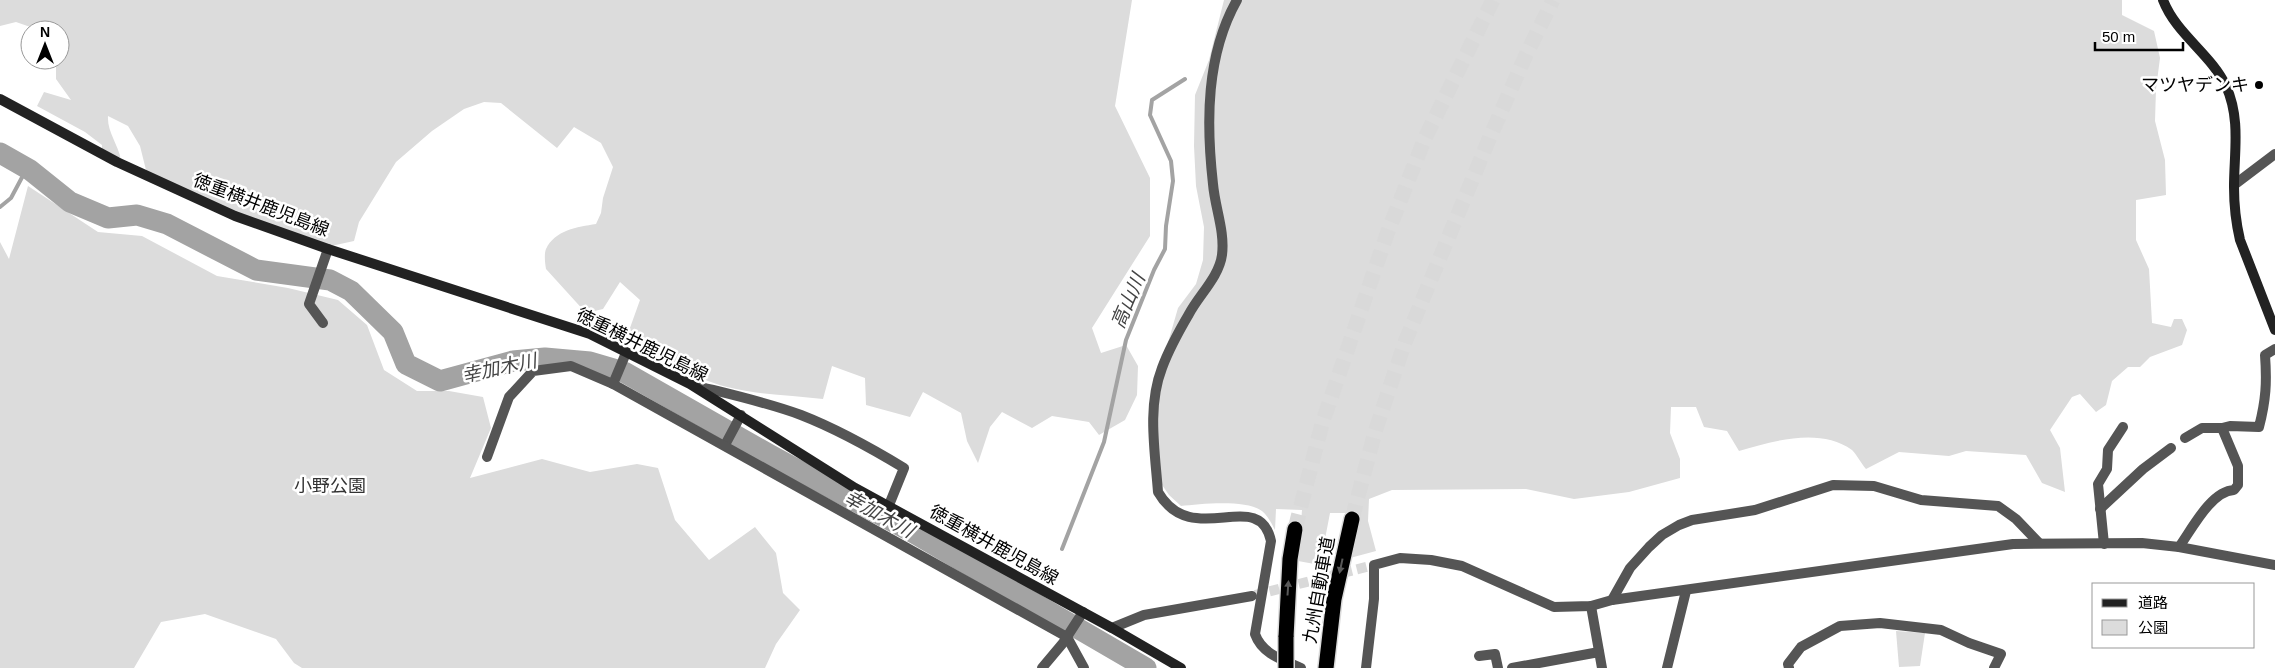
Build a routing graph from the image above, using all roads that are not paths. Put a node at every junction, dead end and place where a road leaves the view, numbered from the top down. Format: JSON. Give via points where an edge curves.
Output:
{"nodes":[{"id":1,"x":1237,"y":0,"type":"edge"},
{"id":2,"x":2163,"y":0,"type":"edge"},
{"id":3,"x":0,"y":99,"type":"edge"},
{"id":4,"x":2275,"y":154,"type":"edge"},
{"id":5,"x":2234,"y":185,"type":"junction"},
{"id":6,"x":328,"y":249,"type":"junction"},
{"id":7,"x":2273,"y":317,"type":"edge"},
{"id":8,"x":323,"y":323,"type":"dead end"},
{"id":9,"x":2275,"y":330,"type":"edge"},
{"id":10,"x":2275,"y":349,"type":"edge"},
{"id":11,"x":626,"y":353,"type":"junction"},
{"id":12,"x":613,"y":384,"type":"junction"},
{"id":13,"x":690,"y":384,"type":"junction"},
{"id":14,"x":741,"y":415,"type":"junction"},
{"id":15,"x":2123,"y":427,"type":"dead end"},
{"id":16,"x":2222,"y":428,"type":"junction"},
{"id":17,"x":2185,"y":438,"type":"dead end"},
{"id":18,"x":725,"y":445,"type":"junction"},
{"id":19,"x":2171,"y":448,"type":"dead end"},
{"id":20,"x":487,"y":457,"type":"dead end"},
{"id":21,"x":889,"y":505,"type":"junction"},
{"id":22,"x":2100,"y":509,"type":"junction"},
{"id":23,"x":1352,"y":519,"type":"tunnel mouth"},
{"id":24,"x":1295,"y":529,"type":"tunnel mouth"},
{"id":25,"x":2039,"y":543,"type":"junction"},
{"id":26,"x":2104,"y":544,"type":"junction"},
{"id":27,"x":2179,"y":546,"type":"junction"},
{"id":28,"x":2275,"y":565,"type":"edge"},
{"id":29,"x":1686,"y":591,"type":"junction"},
{"id":30,"x":1252,"y":596,"type":"tunnel mouth"},
{"id":31,"x":1612,"y":600,"type":"junction"},
{"id":32,"x":1591,"y":606,"type":"junction"},
{"id":33,"x":1083,"y":612,"type":"junction"},
{"id":34,"x":1112,"y":628,"type":"junction"},
{"id":35,"x":1068,"y":635,"type":"junction"},
{"id":36,"x":1599,"y":652,"type":"junction"},
{"id":37,"x":1479,"y":656,"type":"dead end"},
{"id":38,"x":1042,"y":668,"type":"edge"},
{"id":39,"x":1084,"y":668,"type":"edge"},
{"id":40,"x":1181,"y":668,"type":"edge"},
{"id":41,"x":1286,"y":668,"type":"edge"},
{"id":42,"x":1301,"y":668,"type":"edge"},
{"id":43,"x":1326,"y":668,"type":"edge"},
{"id":44,"x":1366,"y":668,"type":"edge"},
{"id":45,"x":1498,"y":668,"type":"edge"},
{"id":46,"x":1512,"y":668,"type":"edge"},
{"id":47,"x":1602,"y":668,"type":"edge"},
{"id":48,"x":1667,"y":668,"type":"edge"},
{"id":49,"x":1789,"y":668,"type":"edge"},
{"id":50,"x":1994,"y":668,"type":"edge"}],
"edges":[{"from":1,"to":42,"type":"street","via":[[1220,33],[1209,105],[1213,184],[1223,238],[1222,256],[1218,269],[1195,302],[1162,368],[1153,409],[1158,492],[1165,504],[1177,514],[1192,519],[1251,517],[1269,529],[1271,541],[1255,634],[1259,644],[1269,653]]},
{"from":2,"to":5,"type":"main road","via":[[2175,22],[2225,85],[2236,132]]},
{"from":3,"to":6,"type":"main road","name":"徳重横井鹿児島線","via":[[117,162],[190,196],[235,216]]},
{"from":4,"to":5,"type":"street"},
{"from":5,"to":7,"type":"main road","via":[[2240,240]]},
{"from":6,"to":8,"type":"street","via":[[309,304]]},
{"from":6,"to":11,"type":"main road","name":"徳重横井鹿児島線","via":[[584,332]]},
{"from":7,"to":9,"type":"main road"},
{"from":10,"to":16,"type":"street","via":[[2265,355],[2267,382],[2259,427]]},
{"from":11,"to":12,"type":"street"},
{"from":11,"to":13,"type":"main road","name":"徳重横井鹿児島線"},
{"from":12,"to":18,"type":"street"},
{"from":12,"to":20,"type":"street","via":[[572,366],[533,371],[509,397]]},
{"from":13,"to":14,"type":"main road","name":"徳重横井鹿児島線"},
{"from":13,"to":21,"type":"street","via":[[801,415],[904,468]]},
{"from":14,"to":18,"type":"street"},
{"from":14,"to":21,"type":"main road","name":"徳重横井鹿児島線","via":[[821,467]]},
{"from":15,"to":22,"type":"street","via":[[2108,450],[2107,469],[2098,484]]},
{"from":16,"to":17,"type":"street","via":[[2202,428]]},
{"from":16,"to":27,"type":"street","via":[[2238,466],[2238,485],[2211,502]]},
{"from":18,"to":35,"type":"street"},
{"from":19,"to":22,"type":"street"},
{"from":21,"to":33,"type":"main road","name":"徳重横井鹿児島線"},
{"from":22,"to":26,"type":"street"},
{"from":23,"to":43,"type":"highway","name":"九州自動車道","one_way":true,"via":[[1334,599]]},
{"from":41,"to":24,"type":"highway","name":"九州自動車道","one_way":true,"bridge":true},
{"from":25,"to":26,"type":"street"},
{"from":25,"to":29,"type":"street","via":[[2012,544]]},
{"from":25,"to":31,"type":"street","via":[[1998,506],[1921,500],[1874,486],[1833,485],[1755,510],[1679,525],[1649,546],[1630,568]]},
{"from":26,"to":27,"type":"street"},
{"from":27,"to":28,"type":"street"},
{"from":29,"to":31,"type":"street"},
{"from":29,"to":48,"type":"street"},
{"from":30,"to":34,"type":"street","via":[[1144,614]]},
{"from":31,"to":32,"type":"street"},
{"from":32,"to":36,"type":"street"},
{"from":32,"to":44,"type":"street","via":[[1554,606],[1462,566],[1431,560],[1400,558],[1374,565],[1374,599]]},
{"from":33,"to":34,"type":"main road","name":"徳重横井鹿児島線"},
{"from":33,"to":35,"type":"street"},
{"from":34,"to":40,"type":"main road","name":"徳重横井鹿児島線"},
{"from":35,"to":38,"type":"street"},
{"from":35,"to":39,"type":"street"},
{"from":36,"to":46,"type":"street"},
{"from":36,"to":47,"type":"street"},
{"from":37,"to":45,"type":"street","via":[[1495,654]]},
{"from":49,"to":50,"type":"street","via":[[1788,664],[1800,647],[1840,626],[1880,623],[1942,630],[2001,654]]}]}
